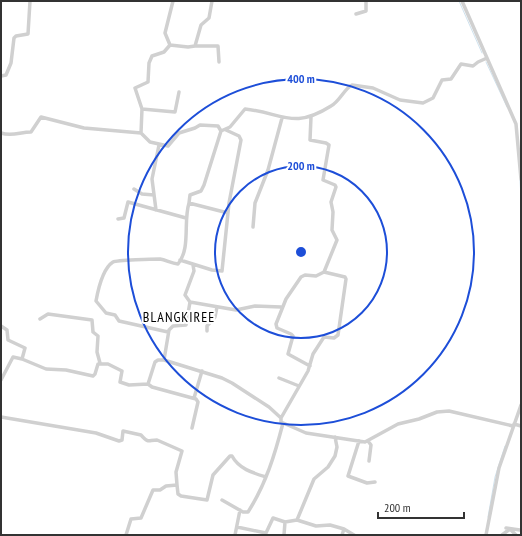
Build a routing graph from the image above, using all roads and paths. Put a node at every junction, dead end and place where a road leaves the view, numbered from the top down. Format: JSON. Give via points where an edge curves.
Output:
{"nodes":[{"id":1,"x":30,"y":1,"type":"edge"},
{"id":2,"x":173,"y":1,"type":"edge"},
{"id":3,"x":212,"y":1,"type":"edge"},
{"id":4,"x":366,"y":1,"type":"edge"},
{"id":5,"x":462,"y":1,"type":"edge"},
{"id":6,"x":356,"y":14,"type":"dead end"},
{"id":7,"x":170,"y":45,"type":"junction"},
{"id":8,"x":196,"y":46,"type":"junction"},
{"id":9,"x":487,"y":58,"type":"junction"},
{"id":10,"x":219,"y":62,"type":"dead end"},
{"id":11,"x":1,"y":76,"type":"edge"},
{"id":12,"x":179,"y":92,"type":"dead end"},
{"id":13,"x":142,"y":109,"type":"junction"},
{"id":14,"x":311,"y":117,"type":"junction"},
{"id":15,"x":282,"y":118,"type":"junction"},
{"id":16,"x":226,"y":130,"type":"junction"},
{"id":17,"x":221,"y":131,"type":"junction"},
{"id":18,"x":1,"y":133,"type":"edge"},
{"id":19,"x":141,"y":133,"type":"junction"},
{"id":20,"x":159,"y":145,"type":"junction"},
{"id":21,"x":521,"y":179,"type":"edge"},
{"id":22,"x":134,"y":189,"type":"dead end"},
{"id":23,"x":154,"y":195,"type":"junction"},
{"id":24,"x":189,"y":203,"type":"junction"},
{"id":25,"x":156,"y":210,"type":"junction"},
{"id":26,"x":228,"y":213,"type":"junction"},
{"id":27,"x":186,"y":218,"type":"junction"},
{"id":28,"x":118,"y":219,"type":"dead end"},
{"id":29,"x":253,"y":227,"type":"dead end"},
{"id":30,"x":180,"y":260,"type":"junction"},
{"id":31,"x":193,"y":265,"type":"junction"},
{"id":32,"x":324,"y":272,"type":"junction"},
{"id":33,"x":190,"y":302,"type":"junction"},
{"id":34,"x":217,"y":307,"type":"junction"},
{"id":35,"x":281,"y":307,"type":"junction"},
{"id":36,"x":40,"y":319,"type":"dead end"},
{"id":37,"x":1,"y":326,"type":"edge"},
{"id":38,"x":207,"y":331,"type":"dead end"},
{"id":39,"x":168,"y":332,"type":"junction"},
{"id":40,"x":22,"y":358,"type":"junction"},
{"id":41,"x":164,"y":360,"type":"junction"},
{"id":42,"x":100,"y":363,"type":"junction"},
{"id":43,"x":310,"y":366,"type":"junction"},
{"id":44,"x":202,"y":371,"type":"junction"},
{"id":45,"x":279,"y":378,"type":"dead end"},
{"id":46,"x":1,"y":380,"type":"edge"},
{"id":47,"x":148,"y":384,"type":"junction"},
{"id":48,"x":299,"y":386,"type":"junction"},
{"id":49,"x":194,"y":398,"type":"junction"},
{"id":50,"x":521,"y":405,"type":"edge"},
{"id":51,"x":1,"y":417,"type":"edge"},
{"id":52,"x":281,"y":418,"type":"junction"},
{"id":53,"x":284,"y":423,"type":"junction"},
{"id":54,"x":514,"y":425,"type":"junction"},
{"id":55,"x":521,"y":426,"type":"edge"},
{"id":56,"x":192,"y":428,"type":"dead end"},
{"id":57,"x":336,"y":437,"type":"junction"},
{"id":58,"x":360,"y":441,"type":"junction"},
{"id":59,"x":368,"y":441,"type":"junction"},
{"id":60,"x":369,"y":461,"type":"dead end"},
{"id":61,"x":266,"y":477,"type":"junction"},
{"id":62,"x":375,"y":482,"type":"dead end"},
{"id":63,"x":177,"y":485,"type":"junction"},
{"id":64,"x":222,"y":500,"type":"dead end"},
{"id":65,"x":240,"y":510,"type":"junction"},
{"id":66,"x":297,"y":520,"type":"junction"},
{"id":67,"x":285,"y":522,"type":"junction"},
{"id":68,"x":237,"y":527,"type":"junction"},
{"id":69,"x":508,"y":528,"type":"junction"},
{"id":70,"x":344,"y":529,"type":"junction"},
{"id":71,"x":520,"y":530,"type":"dead end"},
{"id":72,"x":126,"y":535,"type":"edge"},
{"id":73,"x":235,"y":535,"type":"edge"},
{"id":74,"x":284,"y":535,"type":"edge"},
{"id":75,"x":342,"y":535,"type":"edge"},
{"id":76,"x":354,"y":535,"type":"edge"},
{"id":77,"x":486,"y":535,"type":"edge"},
{"id":78,"x":502,"y":535,"type":"edge"},
{"id":79,"x":516,"y":535,"type":"edge"}],
"edges":[{"from":1,"to":11,"type":"street","via":[[28,34],[14,38],[11,63],[6,75]]},
{"from":2,"to":7,"type":"street","via":[[165,33]]},
{"from":3,"to":8,"type":"street","via":[[209,18],[199,28]]},
{"from":4,"to":6,"type":"street","via":[[366,11]]},
{"from":5,"to":9,"type":"street"},
{"from":7,"to":8,"type":"street"},
{"from":7,"to":13,"type":"street","via":[[164,52],[152,56],[148,82],[135,88]]},
{"from":8,"to":10,"type":"street","via":[[218,46]]},
{"from":9,"to":14,"type":"street","via":[[473,66],[461,64],[451,79],[442,80],[433,98],[425,102],[400,100],[373,88],[352,85],[333,105]]},
{"from":9,"to":21,"type":"street","via":[[516,124]]},
{"from":12,"to":13,"type":"street","via":[[176,112]]},
{"from":13,"to":19,"type":"street"},
{"from":14,"to":15,"type":"street"},
{"from":14,"to":32,"type":"street","via":[[310,140],[328,144],[323,180],[336,187],[331,202],[332,230],[337,240]]},
{"from":15,"to":16,"type":"street","via":[[245,109]]},
{"from":15,"to":29,"type":"street","via":[[268,170],[255,203]]},
{"from":16,"to":17,"type":"street"},
{"from":16,"to":26,"type":"street","via":[[239,136],[241,140]]},
{"from":17,"to":20,"type":"street","via":[[218,126],[200,125],[180,133],[169,146]]},
{"from":17,"to":24,"type":"street","via":[[204,186],[201,191],[190,195]]},
{"from":18,"to":19,"type":"street","via":[[13,135],[31,132],[41,117],[84,128]]},
{"from":19,"to":20,"type":"street","via":[[150,142]]},
{"from":20,"to":23,"type":"street","via":[[152,179]]},
{"from":22,"to":23,"type":"street","via":[[142,194]]},
{"from":23,"to":25,"type":"street"},
{"from":24,"to":26,"type":"street"},
{"from":24,"to":27,"type":"street"},
{"from":25,"to":27,"type":"street"},
{"from":25,"to":28,"type":"street","via":[[128,202],[124,218]]},
{"from":26,"to":31,"type":"street","via":[[222,271]]},
{"from":27,"to":30,"type":"street","via":[[184,247]]},
{"from":30,"to":31,"type":"street"},
{"from":30,"to":39,"type":"street","via":[[178,264],[158,259],[112,263],[104,274],[96,298],[97,304],[108,314],[115,315],[119,321]]},
{"from":31,"to":33,"type":"street","via":[[194,271],[185,295]]},
{"from":32,"to":35,"type":"street","via":[[316,276],[303,276]]},
{"from":32,"to":43,"type":"street","via":[[346,278],[339,330],[336,337],[324,338],[313,354]]},
{"from":33,"to":34,"type":"street"},
{"from":33,"to":39,"type":"street","via":[[186,325],[172,327]]},
{"from":34,"to":35,"type":"street","via":[[236,310],[255,306]]},
{"from":34,"to":38,"type":"street"},
{"from":35,"to":43,"type":"street","via":[[276,326],[293,336],[288,354]]},
{"from":36,"to":42,"type":"street","via":[[52,314],[92,320],[93,332],[98,336],[97,352]]},
{"from":37,"to":40,"type":"street","via":[[6,330],[8,340],[25,348]]},
{"from":39,"to":41,"type":"street"},
{"from":40,"to":42,"type":"street","via":[[46,369],[66,370],[90,376],[95,375]]},
{"from":40,"to":46,"type":"street","via":[[12,357]]},
{"from":41,"to":44,"type":"street"},
{"from":41,"to":47,"type":"street","via":[[155,362]]},
{"from":42,"to":47,"type":"street","via":[[121,370],[121,383]]},
{"from":43,"to":48,"type":"street"},
{"from":44,"to":49,"type":"street"},
{"from":44,"to":52,"type":"street","via":[[232,383]]},
{"from":45,"to":48,"type":"street"},
{"from":47,"to":49,"type":"street"},
{"from":48,"to":52,"type":"street"},
{"from":49,"to":56,"type":"street","via":[[198,402]]},
{"from":50,"to":54,"type":"street"},
{"from":51,"to":63,"type":"street","via":[[96,432],[119,441],[122,440],[123,431],[141,435],[151,442],[156,440],[182,451],[177,467]]},
{"from":52,"to":53,"type":"street"},
{"from":53,"to":57,"type":"street","via":[[306,433]]},
{"from":53,"to":61,"type":"street","via":[[274,460]]},
{"from":54,"to":55,"type":"street"},
{"from":54,"to":59,"type":"street","via":[[446,411],[398,424]]},
{"from":54,"to":77,"type":"street","via":[[496,479]]},
{"from":57,"to":58,"type":"street"},
{"from":57,"to":66,"type":"street","via":[[335,456],[328,467],[314,479]]},
{"from":58,"to":59,"type":"street"},
{"from":58,"to":62,"type":"street","via":[[348,476],[367,483]]},
{"from":59,"to":60,"type":"street","via":[[371,445]]},
{"from":61,"to":63,"type":"street","via":[[244,469],[230,456],[213,475],[207,500],[181,496],[178,494]]},
{"from":61,"to":65,"type":"street","via":[[257,499],[248,512]]},
{"from":63,"to":72,"type":"street","via":[[153,490],[141,518],[131,519]]},
{"from":64,"to":65,"type":"street"},
{"from":65,"to":68,"type":"street"},
{"from":66,"to":67,"type":"street"},
{"from":66,"to":70,"type":"street","via":[[316,526],[330,525]]},
{"from":67,"to":68,"type":"street","via":[[272,519],[267,532],[264,533]]},
{"from":67,"to":74,"type":"street"},
{"from":68,"to":73,"type":"street"},
{"from":69,"to":71,"type":"street"},
{"from":69,"to":78,"type":"street"},
{"from":69,"to":79,"type":"street"},
{"from":70,"to":75,"type":"street"},
{"from":70,"to":76,"type":"street"}]}
